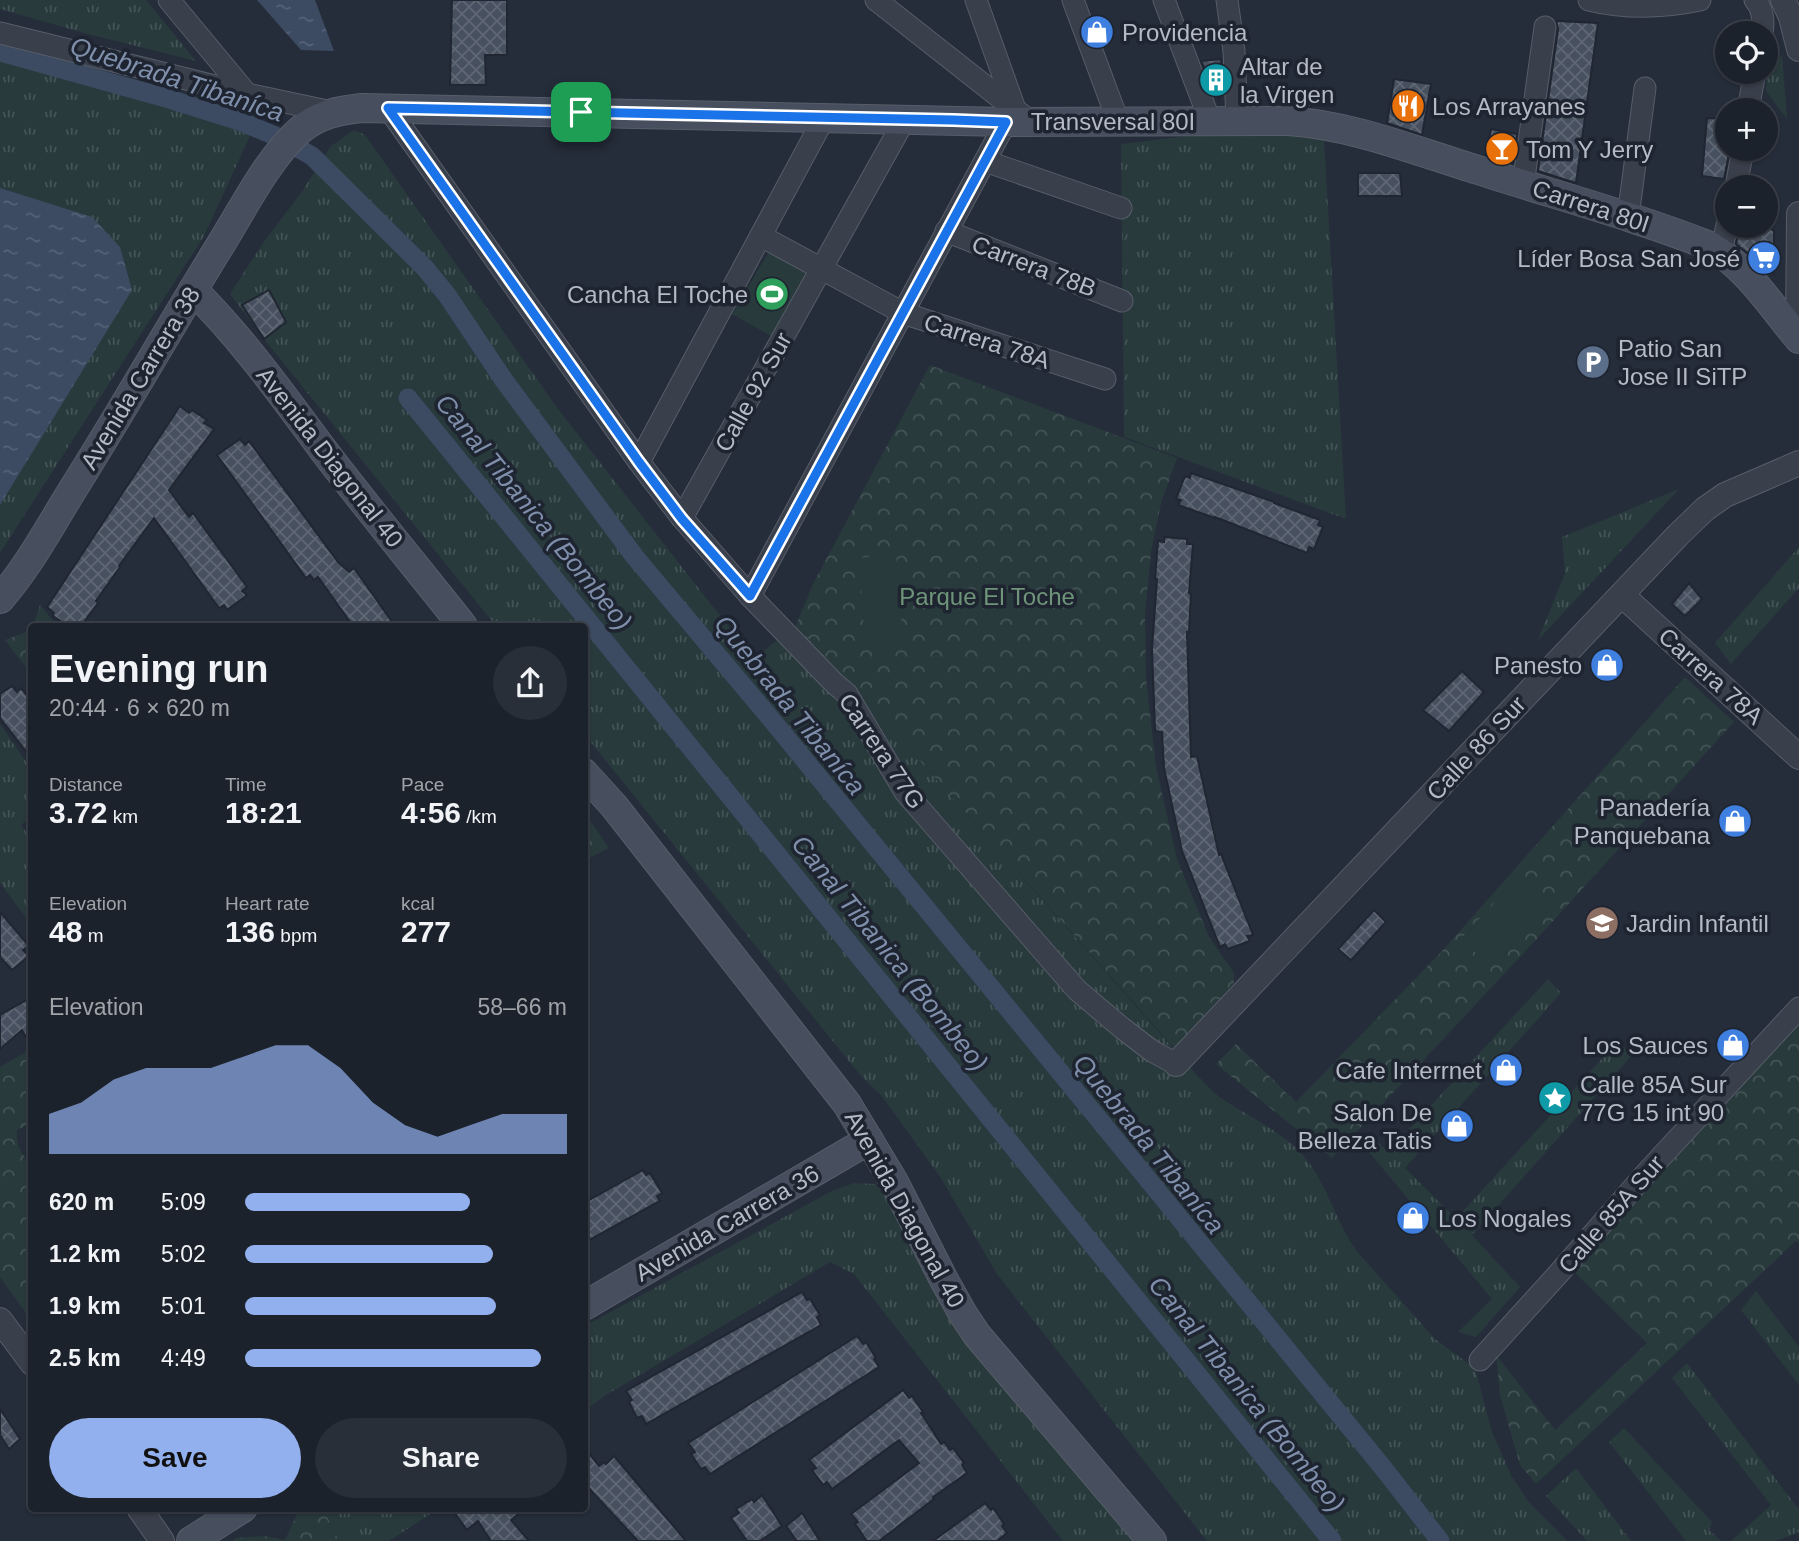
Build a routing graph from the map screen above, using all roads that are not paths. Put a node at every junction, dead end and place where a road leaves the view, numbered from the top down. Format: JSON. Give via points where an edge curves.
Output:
{"nodes":[{"id":1,"x":169,"y":0,"type":"edge"},
{"id":2,"x":976,"y":0,"type":"edge"},
{"id":3,"x":1073,"y":0,"type":"edge"},
{"id":4,"x":1164,"y":0,"type":"edge"},
{"id":5,"x":1227,"y":0,"type":"edge"},
{"id":6,"x":1589,"y":0,"type":"edge"},
{"id":7,"x":1700,"y":0,"type":"edge"},
{"id":8,"x":1755,"y":0,"type":"edge"},
{"id":9,"x":1783,"y":0,"type":"edge"},
{"id":10,"x":882,"y":1,"type":"edge"},
{"id":11,"x":1762,"y":21,"type":"edge"},
{"id":12,"x":1545,"y":27,"type":"dead end"},
{"id":13,"x":0,"y":33,"type":"edge"},
{"id":14,"x":1799,"y":49,"type":"edge"},
{"id":15,"x":1645,"y":88,"type":"dead end"},
{"id":16,"x":247,"y":94,"type":"junction"},
{"id":17,"x":388,"y":108,"type":"junction"},
{"id":18,"x":332,"y":112,"type":"junction"},
{"id":19,"x":1017,"y":117,"type":"junction"},
{"id":20,"x":824,"y":118,"type":"junction"},
{"id":21,"x":905,"y":119,"type":"junction"},
{"id":22,"x":1118,"y":121,"type":"junction"},
{"id":23,"x":1223,"y":121,"type":"junction"},
{"id":24,"x":1348,"y":130,"type":"joint"},
{"id":25,"x":296,"y":134,"type":"joint"},
{"id":26,"x":985,"y":161,"type":"junction"},
{"id":27,"x":1523,"y":185,"type":"junction"},
{"id":28,"x":1121,"y":208,"type":"dead end"},
{"id":29,"x":1799,"y":214,"type":"edge"},
{"id":30,"x":1628,"y":217,"type":"junction"},
{"id":31,"x":946,"y":232,"type":"junction"},
{"id":32,"x":761,"y":236,"type":"junction"},
{"id":33,"x":1724,"y":238,"type":"edge"},
{"id":34,"x":821,"y":270,"type":"junction"},
{"id":35,"x":193,"y":290,"type":"junction"},
{"id":36,"x":1122,"y":300,"type":"dead end"},
{"id":37,"x":903,"y":313,"type":"junction"},
{"id":38,"x":1798,"y":338,"type":"edge"},
{"id":39,"x":1105,"y":379,"type":"dead end"},
{"id":40,"x":639,"y":462,"type":"junction"},
{"id":41,"x":1799,"y":463,"type":"edge"},
{"id":42,"x":682,"y":519,"type":"junction"},
{"id":43,"x":1622,"y":595,"type":"junction"},
{"id":44,"x":750,"y":596,"type":"junction"},
{"id":45,"x":0,"y":599,"type":"edge"},
{"id":46,"x":461,"y":623,"type":"edge"},
{"id":47,"x":1799,"y":757,"type":"edge"},
{"id":48,"x":588,"y":777,"type":"edge"},
{"id":49,"x":1799,"y":1007,"type":"edge"},
{"id":50,"x":1176,"y":1064,"type":"joint"},
{"id":51,"x":869,"y":1140,"type":"junction"},
{"id":52,"x":588,"y":1304,"type":"edge"},
{"id":53,"x":0,"y":1320,"type":"edge"},
{"id":54,"x":28,"y":1358,"type":"edge"},
{"id":55,"x":1480,"y":1360,"type":"dead end"},
{"id":56,"x":142,"y":1512,"type":"edge"},
{"id":57,"x":237,"y":1512,"type":"edge"},
{"id":58,"x":162,"y":1541,"type":"edge"},
{"id":59,"x":191,"y":1541,"type":"edge"},
{"id":60,"x":1152,"y":1541,"type":"edge"}],
"edges":[{"from":1,"to":16,"type":"street"},
{"from":2,"to":19,"type":"street"},
{"from":3,"to":22,"type":"street"},
{"from":4,"to":23,"type":"street"},
{"from":5,"to":23,"type":"street","via":[[1234,51]]},
{"from":6,"to":7,"type":"street","via":[[1644,8]]},
{"from":8,"to":11,"type":"street"},
{"from":9,"to":14,"type":"street"},
{"from":10,"to":19,"type":"street"},
{"from":12,"to":27,"type":"street"},
{"from":13,"to":16,"type":"street"},
{"from":15,"to":30,"type":"street"},
{"from":16,"to":18,"type":"street"},
{"from":17,"to":18,"type":"main road","name":"Transversal 80I"},
{"from":17,"to":20,"type":"main road","name":"Transversal 80I"},
{"from":17,"to":40,"type":"street","name":"Carrera 77G"},
{"from":18,"to":25,"type":"main road","name":"Transversal 80I"},
{"from":19,"to":21,"type":"main road","name":"Transversal 80I"},
{"from":19,"to":22,"type":"main road","name":"Transversal 80I"},
{"from":19,"to":26,"type":"street"},
{"from":20,"to":21,"type":"main road","name":"Transversal 80I"},
{"from":20,"to":32,"type":"street"},
{"from":21,"to":34,"type":"street","name":"Calle 92 Sur"},
{"from":22,"to":23,"type":"main road","name":"Transversal 80I"},
{"from":23,"to":24,"type":"main road","name":"Transversal 80I","via":[[1303,122]]},
{"from":24,"to":27,"type":"main road","name":"Carrera 80I"},
{"from":25,"to":35,"type":"main road","name":"Avenida Carrera 38","via":[[276,155]]},
{"from":26,"to":28,"type":"street"},
{"from":26,"to":31,"type":"street"},
{"from":27,"to":30,"type":"main road","name":"Carrera 80I"},
{"from":29,"to":38,"type":"street"},
{"from":30,"to":33,"type":"main road","name":"Carrera 80I","via":[[1699,242]]},
{"from":31,"to":36,"type":"street","name":"Carrera 78B"},
{"from":31,"to":37,"type":"street"},
{"from":32,"to":34,"type":"street","name":"Carrera 78A"},
{"from":32,"to":40,"type":"street"},
{"from":33,"to":38,"type":"main road","name":"Carrera 80I"},
{"from":34,"to":37,"type":"street","name":"Carrera 78A"},
{"from":34,"to":42,"type":"street","name":"Calle 92 Sur"},
{"from":35,"to":45,"type":"main road","name":"Avenida Carrera 38","via":[[35,551]]},
{"from":35,"to":46,"type":"main road","name":"Avenida Diagonal 40","via":[[271,381]]},
{"from":37,"to":39,"type":"street","name":"Carrera 78A"},
{"from":37,"to":44,"type":"street"},
{"from":40,"to":42,"type":"street","name":"Carrera 77G"},
{"from":41,"to":43,"type":"street","name":"Calle 86 Sur","via":[[1725,495],[1705,509]]},
{"from":42,"to":44,"type":"street","name":"Carrera 77G"},
{"from":43,"to":47,"type":"street","name":"Carrera 78A"},
{"from":43,"to":50,"type":"street","name":"Calle 86 Sur"},
{"from":44,"to":50,"type":"street","name":"Carrera 77G","via":[[848,694],[905,792],[1077,990],[1152,1051]]},
{"from":48,"to":51,"type":"main road","name":"Avenida Diagonal 40","via":[[848,1104]]},
{"from":49,"to":55,"type":"street","name":"Calle 85A Sur"},
{"from":51,"to":52,"type":"main road","name":"Avenida Carrera 36"},
{"from":51,"to":60,"type":"main road","name":"Avenida Diagonal 40","via":[[962,1314]]},
{"from":53,"to":54,"type":"street"},
{"from":56,"to":58,"type":"street"},
{"from":57,"to":59,"type":"main road"}]}
